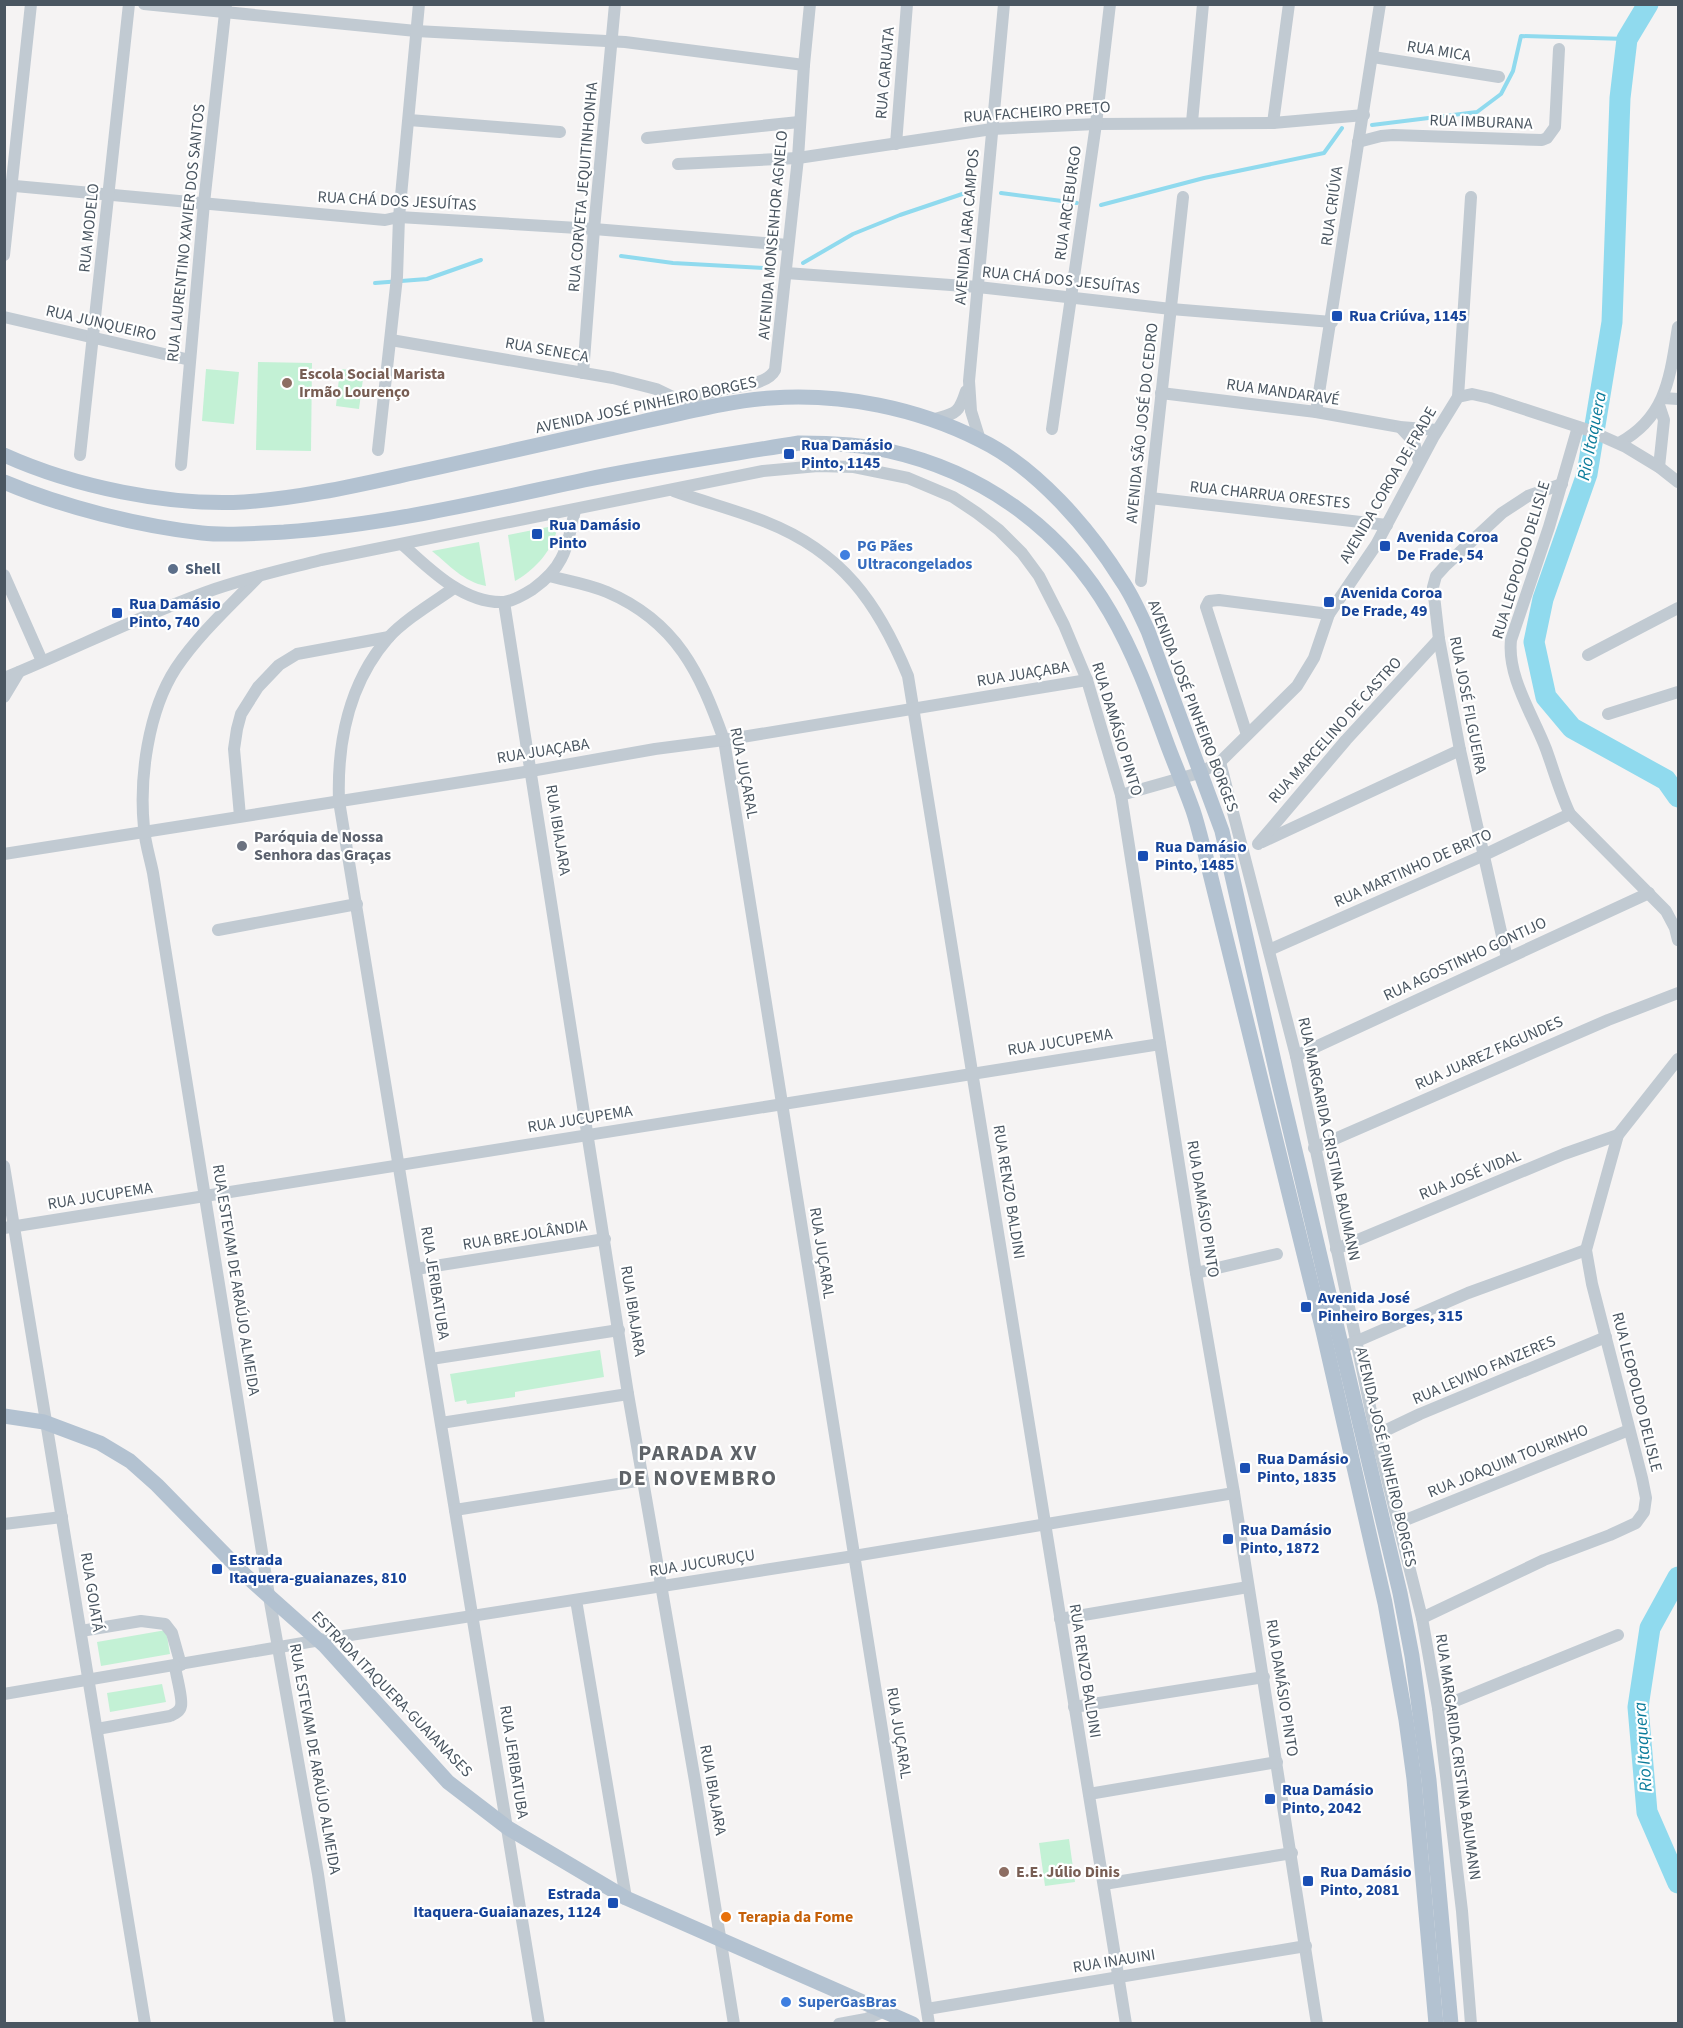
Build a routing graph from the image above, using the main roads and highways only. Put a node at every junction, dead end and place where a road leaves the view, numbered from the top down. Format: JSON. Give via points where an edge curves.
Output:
{"nodes":[{"id":1,"x":4,"y":455,"type":"edge"},
{"id":2,"x":4,"y":482,"type":"edge"},
{"id":3,"x":1341,"y":1347,"type":"junction"},
{"id":4,"x":4,"y":1416,"type":"edge"},
{"id":5,"x":913,"y":2024,"type":"edge"},
{"id":6,"x":1436,"y":2024,"type":"edge"},
{"id":7,"x":1451,"y":2024,"type":"edge"}],
"edges":[{"from":1,"to":3,"type":"main road","name":"AVENIDA JOSÉ PINHEIRO BORGES","via":[[80,482],[140,495],[179,501],[245,501],[376,481],[686,408],[768,398],[818,397],[860,402],[931,420],[980,440],[1028,472],[1054,496],[1124,583],[1148,632],[1222,831]]},
{"from":2,"to":3,"type":"main road","name":"AVENIDA JOSÉ PINHEIRO BORGES","via":[[84,509],[143,523],[203,533],[252,534],[338,527],[426,513],[799,443],[889,451],[929,463],[999,495],[1032,518],[1088,579],[1110,612],[1150,695],[1192,807]]},
{"from":3,"to":6,"type":"main road","name":"AVENIDA JOSÉ PINHEIRO BORGES","via":[[1406,1720]]},
{"from":3,"to":7,"type":"main road","name":"AVENIDA JOSÉ PINHEIRO BORGES","via":[[1412,1656],[1429,1780]]},
{"from":4,"to":5,"type":"main road","name":"ESTRADA ITAQUERA-GUAIANASES","via":[[47,1423],[100,1443],[130,1461],[244,1574],[320,1641],[448,1782],[508,1828],[626,1898]]}]}
